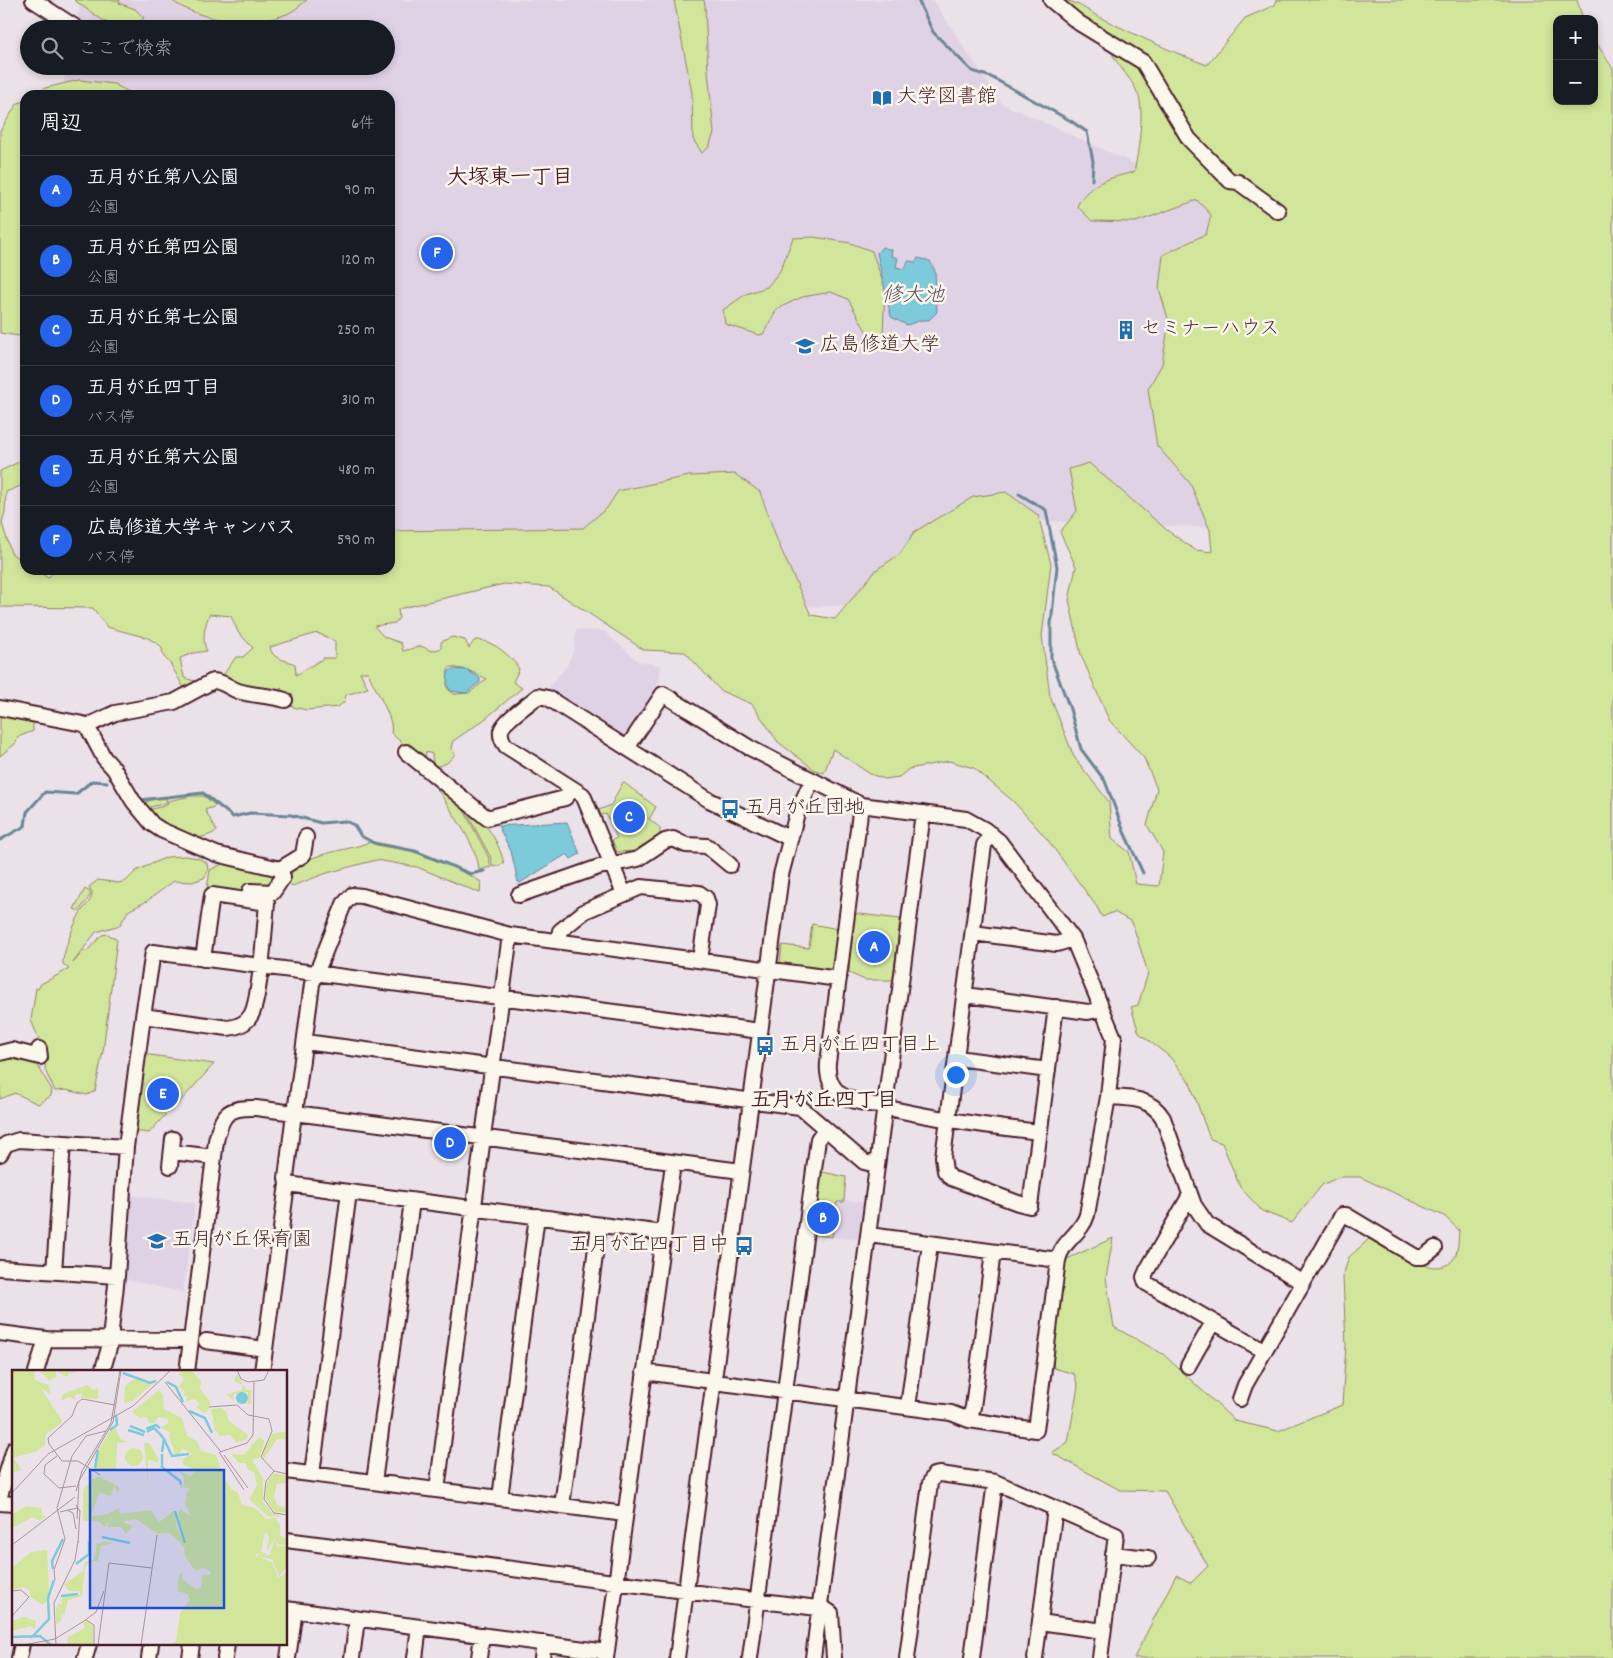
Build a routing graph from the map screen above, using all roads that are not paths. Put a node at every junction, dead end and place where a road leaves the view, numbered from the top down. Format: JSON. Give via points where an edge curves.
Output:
{"nodes":[{"id":1,"x":33,"y":0,"type":"edge"},
{"id":2,"x":1051,"y":0,"type":"edge"},
{"id":3,"x":64,"y":20,"type":"edge"},
{"id":4,"x":1278,"y":211,"type":"dead end"},
{"id":5,"x":285,"y":700,"type":"dead end"},
{"id":6,"x":0,"y":708,"type":"edge"},
{"id":7,"x":87,"y":726,"type":"junction"},
{"id":8,"x":628,"y":748,"type":"junction"},
{"id":9,"x":406,"y":752,"type":"dead end"},
{"id":10,"x":812,"y":780,"type":"junction"},
{"id":11,"x":573,"y":789,"type":"junction"},
{"id":12,"x":861,"y":805,"type":"junction"},
{"id":13,"x":924,"y":813,"type":"junction"},
{"id":14,"x":991,"y":834,"type":"junction"},
{"id":15,"x":306,"y":837,"type":"dead end"},
{"id":16,"x":789,"y":838,"type":"junction"},
{"id":17,"x":611,"y":864,"type":"junction"},
{"id":18,"x":730,"y":865,"type":"dead end"},
{"id":19,"x":280,"y":869,"type":"junction"},
{"id":20,"x":624,"y":894,"type":"junction"},
{"id":21,"x":519,"y":895,"type":"dead end"},
{"id":22,"x":248,"y":900,"type":"junction"},
{"id":23,"x":973,"y":933,"type":"junction"},
{"id":24,"x":510,"y":935,"type":"junction"},
{"id":25,"x":1073,"y":939,"type":"junction"},
{"id":26,"x":559,"y":941,"type":"junction"},
{"id":27,"x":203,"y":959,"type":"junction"},
{"id":28,"x":700,"y":960,"type":"junction"},
{"id":29,"x":260,"y":966,"type":"junction"},
{"id":30,"x":768,"y":969,"type":"junction"},
{"id":31,"x":316,"y":974,"type":"junction"},
{"id":32,"x":839,"y":979,"type":"junction"},
{"id":33,"x":965,"y":995,"type":"junction"},
{"id":34,"x":501,"y":998,"type":"junction"},
{"id":35,"x":1056,"y":1007,"type":"junction"},
{"id":36,"x":1102,"y":1009,"type":"junction"},
{"id":37,"x":142,"y":1016,"type":"junction"},
{"id":38,"x":760,"y":1031,"type":"junction"},
{"id":39,"x":305,"y":1042,"type":"junction"},
{"id":40,"x":39,"y":1049,"type":"dead end"},
{"id":41,"x":0,"y":1053,"type":"edge"},
{"id":42,"x":957,"y":1058,"type":"junction"},
{"id":43,"x":492,"y":1067,"type":"junction"},
{"id":44,"x":1048,"y":1070,"type":"junction"},
{"id":45,"x":1108,"y":1097,"type":"junction"},
{"id":46,"x":750,"y":1101,"type":"junction"},
{"id":47,"x":884,"y":1107,"type":"junction"},
{"id":48,"x":294,"y":1117,"type":"junction"},
{"id":49,"x":949,"y":1121,"type":"junction"},
{"id":50,"x":825,"y":1129,"type":"junction"},
{"id":51,"x":1040,"y":1132,"type":"junction"},
{"id":52,"x":484,"y":1133,"type":"junction"},
{"id":53,"x":63,"y":1143,"type":"junction"},
{"id":54,"x":126,"y":1147,"type":"junction"},
{"id":55,"x":0,"y":1154,"type":"edge"},
{"id":56,"x":214,"y":1157,"type":"junction"},
{"id":57,"x":877,"y":1165,"type":"junction"},
{"id":58,"x":170,"y":1166,"type":"dead end"},
{"id":59,"x":672,"y":1171,"type":"dead end"},
{"id":60,"x":741,"y":1171,"type":"junction"},
{"id":61,"x":287,"y":1184,"type":"junction"},
{"id":62,"x":349,"y":1192,"type":"junction"},
{"id":63,"x":1190,"y":1195,"type":"junction"},
{"id":64,"x":412,"y":1200,"type":"junction"},
{"id":65,"x":474,"y":1208,"type":"junction"},
{"id":66,"x":537,"y":1216,"type":"junction"},
{"id":67,"x":599,"y":1225,"type":"junction"},
{"id":68,"x":662,"y":1233,"type":"junction"},
{"id":69,"x":869,"y":1236,"type":"junction"},
{"id":70,"x":930,"y":1244,"type":"junction"},
{"id":71,"x":1435,"y":1248,"type":"dead end"},
{"id":72,"x":993,"y":1252,"type":"junction"},
{"id":73,"x":1058,"y":1260,"type":"junction"},
{"id":74,"x":0,"y":1268,"type":"edge"},
{"id":75,"x":54,"y":1272,"type":"junction"},
{"id":76,"x":117,"y":1276,"type":"junction"},
{"id":77,"x":1303,"y":1282,"type":"junction"},
{"id":78,"x":1213,"y":1322,"type":"junction"},
{"id":79,"x":0,"y":1333,"type":"edge"},
{"id":80,"x":110,"y":1338,"type":"junction"},
{"id":81,"x":46,"y":1339,"type":"junction"},
{"id":82,"x":191,"y":1340,"type":"junction"},
{"id":83,"x":206,"y":1341,"type":"dead end"},
{"id":84,"x":265,"y":1349,"type":"junction"},
{"id":85,"x":1264,"y":1351,"type":"junction"},
{"id":86,"x":1188,"y":1366,"type":"dead end"},
{"id":87,"x":37,"y":1370,"type":"edge"},
{"id":88,"x":102,"y":1370,"type":"edge"},
{"id":89,"x":187,"y":1370,"type":"edge"},
{"id":90,"x":262,"y":1370,"type":"edge"},
{"id":91,"x":644,"y":1372,"type":"junction"},
{"id":92,"x":705,"y":1380,"type":"dead end"},
{"id":93,"x":722,"y":1383,"type":"dead end"},
{"id":94,"x":784,"y":1391,"type":"junction"},
{"id":95,"x":847,"y":1399,"type":"junction"},
{"id":96,"x":1240,"y":1399,"type":"dead end"},
{"id":97,"x":908,"y":1408,"type":"junction"},
{"id":98,"x":969,"y":1420,"type":"junction"},
{"id":99,"x":12,"y":1456,"type":"edge"},
{"id":100,"x":288,"y":1471,"type":"edge"},
{"id":101,"x":312,"y":1474,"type":"junction"},
{"id":102,"x":374,"y":1482,"type":"junction"},
{"id":103,"x":995,"y":1482,"type":"junction"},
{"id":104,"x":437,"y":1490,"type":"junction"},
{"id":105,"x":0,"y":1496,"type":"edge"},
{"id":106,"x":500,"y":1498,"type":"junction"},
{"id":107,"x":562,"y":1506,"type":"junction"},
{"id":108,"x":1055,"y":1509,"type":"junction"},
{"id":109,"x":625,"y":1514,"type":"junction"},
{"id":110,"x":288,"y":1540,"type":"edge"},
{"id":111,"x":1113,"y":1554,"type":"junction"},
{"id":112,"x":1148,"y":1558,"type":"dead end"},
{"id":113,"x":616,"y":1583,"type":"junction"},
{"id":114,"x":686,"y":1592,"type":"junction"},
{"id":115,"x":758,"y":1601,"type":"junction"},
{"id":116,"x":819,"y":1609,"type":"junction"},
{"id":117,"x":290,"y":1610,"type":"edge"},
{"id":118,"x":357,"y":1619,"type":"junction"},
{"id":119,"x":1040,"y":1622,"type":"junction"},
{"id":120,"x":420,"y":1627,"type":"junction"},
{"id":121,"x":1103,"y":1631,"type":"junction"},
{"id":122,"x":482,"y":1635,"type":"junction"},
{"id":123,"x":544,"y":1643,"type":"junction"},
{"id":124,"x":606,"y":1655,"type":"edge"},
{"id":125,"x":288,"y":1658,"type":"edge"},
{"id":126,"x":352,"y":1658,"type":"edge"},
{"id":127,"x":415,"y":1658,"type":"edge"},
{"id":128,"x":479,"y":1658,"type":"edge"},
{"id":129,"x":542,"y":1658,"type":"edge"},
{"id":130,"x":678,"y":1658,"type":"edge"},
{"id":131,"x":750,"y":1658,"type":"edge"},
{"id":132,"x":813,"y":1658,"type":"edge"},
{"id":133,"x":834,"y":1658,"type":"edge"},
{"id":134,"x":907,"y":1658,"type":"edge"},
{"id":135,"x":972,"y":1658,"type":"edge"},
{"id":136,"x":1035,"y":1658,"type":"edge"},
{"id":137,"x":1100,"y":1658,"type":"edge"}],
"edges":[{"from":1,"to":3,"type":"street"},
{"from":2,"to":4,"type":"street","via":[[1079,22],[1143,62],[1188,139],[1230,180],[1238,182]]},
{"from":5,"to":7,"type":"street","via":[[239,692],[213,681],[174,702],[115,713]]},
{"from":6,"to":7,"type":"street","via":[[66,719]]},
{"from":7,"to":19,"type":"street","via":[[133,801],[152,824],[216,854]]},
{"from":8,"to":10,"type":"street","via":[[662,694],[750,748]]},
{"from":8,"to":11,"type":"street","via":[[548,698],[538,696],[504,724],[502,740],[506,746]]},
{"from":8,"to":16,"type":"street","via":[[709,800]]},
{"from":9,"to":11,"type":"street","via":[[487,818],[565,798]]},
{"from":10,"to":12,"type":"street"},
{"from":10,"to":16,"type":"street"},
{"from":11,"to":17,"type":"street","via":[[582,796]]},
{"from":12,"to":13,"type":"street"},
{"from":12,"to":32,"type":"street"},
{"from":13,"to":14,"type":"street","via":[[966,819]]},
{"from":13,"to":47,"type":"street"},
{"from":14,"to":23,"type":"street","via":[[984,846]]},
{"from":14,"to":25,"type":"street"},
{"from":15,"to":19,"type":"street","via":[[303,855]]},
{"from":16,"to":30,"type":"street"},
{"from":17,"to":18,"type":"street","via":[[638,859],[673,839],[686,845],[707,846]]},
{"from":17,"to":20,"type":"street"},
{"from":17,"to":21,"type":"street"},
{"from":19,"to":22,"type":"street","via":[[283,877],[273,892],[250,891]]},
{"from":20,"to":26,"type":"street","via":[[582,913],[560,931]]},
{"from":20,"to":28,"type":"street","via":[[644,886],[703,895],[708,906]]},
{"from":22,"to":27,"type":"street","via":[[212,895]]},
{"from":22,"to":29,"type":"street","via":[[267,902]]},
{"from":23,"to":25,"type":"street","via":[[1057,944]]},
{"from":23,"to":33,"type":"street"},
{"from":24,"to":26,"type":"street"},
{"from":24,"to":31,"type":"street","via":[[352,895],[344,904]]},
{"from":24,"to":34,"type":"street"},
{"from":25,"to":36,"type":"street"},
{"from":26,"to":28,"type":"street"},
{"from":27,"to":29,"type":"street"},
{"from":27,"to":37,"type":"street","via":[[151,954]]},
{"from":28,"to":30,"type":"street"},
{"from":29,"to":31,"type":"street"},
{"from":29,"to":37,"type":"street","via":[[254,1010],[238,1026],[222,1027]]},
{"from":30,"to":32,"type":"street"},
{"from":30,"to":38,"type":"street"},
{"from":31,"to":34,"type":"street"},
{"from":31,"to":39,"type":"street"},
{"from":32,"to":47,"type":"street","via":[[829,1077],[841,1094]]},
{"from":33,"to":35,"type":"street"},
{"from":33,"to":42,"type":"street"},
{"from":34,"to":38,"type":"street"},
{"from":34,"to":43,"type":"street"},
{"from":35,"to":36,"type":"street","via":[[1088,1012]]},
{"from":35,"to":44,"type":"street"},
{"from":36,"to":45,"type":"street","via":[[1114,1038]]},
{"from":37,"to":54,"type":"street"},
{"from":38,"to":46,"type":"street"},
{"from":39,"to":43,"type":"street"},
{"from":39,"to":48,"type":"street"},
{"from":40,"to":41,"type":"street","via":[[42,1056],[38,1058],[12,1050]]},
{"from":42,"to":44,"type":"street"},
{"from":42,"to":49,"type":"street"},
{"from":43,"to":46,"type":"street"},
{"from":43,"to":52,"type":"street"},
{"from":44,"to":51,"type":"street"},
{"from":45,"to":63,"type":"street","via":[[1144,1101],[1160,1114]]},
{"from":45,"to":73,"type":"street","via":[[1088,1215],[1062,1249]]},
{"from":46,"to":50,"type":"street","via":[[800,1107]]},
{"from":46,"to":60,"type":"street"},
{"from":47,"to":49,"type":"street"},
{"from":47,"to":57,"type":"street"},
{"from":48,"to":52,"type":"street"},
{"from":48,"to":56,"type":"street","via":[[248,1108],[230,1111],[221,1124]]},
{"from":48,"to":61,"type":"street"},
{"from":49,"to":51,"type":"street"},
{"from":49,"to":51,"type":"street","via":[[943,1161],[948,1176],[1030,1206]]},
{"from":50,"to":57,"type":"street","via":[[864,1162]]},
{"from":50,"to":94,"type":"street","via":[[818,1139]]},
{"from":52,"to":60,"type":"street"},
{"from":52,"to":65,"type":"street"},
{"from":53,"to":54,"type":"street"},
{"from":53,"to":55,"type":"street","via":[[15,1140],[6,1144]]},
{"from":53,"to":75,"type":"street"},
{"from":54,"to":76,"type":"street"},
{"from":56,"to":58,"type":"street","via":[[173,1145]]},
{"from":56,"to":82,"type":"street"},
{"from":57,"to":69,"type":"street"},
{"from":59,"to":68,"type":"street"},
{"from":60,"to":114,"type":"street"},
{"from":61,"to":62,"type":"street"},
{"from":61,"to":84,"type":"street"},
{"from":62,"to":64,"type":"street"},
{"from":62,"to":101,"type":"street"},
{"from":63,"to":77,"type":"street","via":[[1199,1214],[1216,1231]]},
{"from":63,"to":78,"type":"street","via":[[1144,1277],[1149,1285]]},
{"from":64,"to":65,"type":"street"},
{"from":64,"to":102,"type":"street"},
{"from":65,"to":66,"type":"street"},
{"from":65,"to":104,"type":"street"},
{"from":66,"to":67,"type":"street"},
{"from":66,"to":106,"type":"street"},
{"from":67,"to":68,"type":"street"},
{"from":67,"to":107,"type":"street"},
{"from":68,"to":91,"type":"street"},
{"from":69,"to":70,"type":"street"},
{"from":69,"to":95,"type":"street"},
{"from":70,"to":72,"type":"street"},
{"from":70,"to":97,"type":"street"},
{"from":71,"to":77,"type":"street","via":[[1422,1257],[1416,1257],[1344,1214]]},
{"from":72,"to":73,"type":"street"},
{"from":72,"to":98,"type":"street"},
{"from":73,"to":98,"type":"street","via":[[1036,1430]]},
{"from":74,"to":75,"type":"street"},
{"from":75,"to":76,"type":"street"},
{"from":76,"to":80,"type":"street"},
{"from":77,"to":85,"type":"street"},
{"from":78,"to":85,"type":"street"},
{"from":78,"to":86,"type":"street"},
{"from":79,"to":81,"type":"street"},
{"from":80,"to":81,"type":"street"},
{"from":80,"to":82,"type":"street"},
{"from":80,"to":88,"type":"street"},
{"from":81,"to":87,"type":"street"},
{"from":82,"to":89,"type":"street"},
{"from":83,"to":84,"type":"street"},
{"from":84,"to":90,"type":"street"},
{"from":85,"to":96,"type":"street"},
{"from":91,"to":92,"type":"street"},
{"from":91,"to":109,"type":"street"},
{"from":93,"to":94,"type":"street"},
{"from":94,"to":95,"type":"street"},
{"from":94,"to":115,"type":"street"},
{"from":95,"to":97,"type":"street"},
{"from":95,"to":116,"type":"street"},
{"from":97,"to":98,"type":"street","via":[[951,1413]]},
{"from":99,"to":105,"type":"street"},
{"from":100,"to":101,"type":"street"},
{"from":101,"to":102,"type":"street"},
{"from":102,"to":104,"type":"street"},
{"from":103,"to":108,"type":"street"},
{"from":103,"to":134,"type":"street","via":[[940,1474],[931,1480]]},
{"from":103,"to":135,"type":"street"},
{"from":104,"to":106,"type":"street"},
{"from":106,"to":107,"type":"street"},
{"from":107,"to":109,"type":"street"},
{"from":108,"to":111,"type":"street","via":[[1116,1535]]},
{"from":108,"to":119,"type":"street"},
{"from":109,"to":113,"type":"street"},
{"from":110,"to":113,"type":"street"},
{"from":111,"to":112,"type":"street"},
{"from":111,"to":121,"type":"street"},
{"from":113,"to":114,"type":"street"},
{"from":113,"to":124,"type":"street"},
{"from":114,"to":115,"type":"street"},
{"from":114,"to":130,"type":"street"},
{"from":115,"to":116,"type":"street"},
{"from":115,"to":131,"type":"street"},
{"from":116,"to":132,"type":"street"},
{"from":116,"to":133,"type":"street","via":[[831,1614]]},
{"from":117,"to":118,"type":"street"},
{"from":117,"to":125,"type":"street"},
{"from":118,"to":120,"type":"street"},
{"from":118,"to":126,"type":"street"},
{"from":119,"to":121,"type":"street"},
{"from":119,"to":136,"type":"street"},
{"from":120,"to":122,"type":"street"},
{"from":120,"to":127,"type":"street"},
{"from":121,"to":137,"type":"street"},
{"from":122,"to":123,"type":"street"},
{"from":122,"to":128,"type":"street"},
{"from":123,"to":124,"type":"street"},
{"from":123,"to":129,"type":"street"}]}
